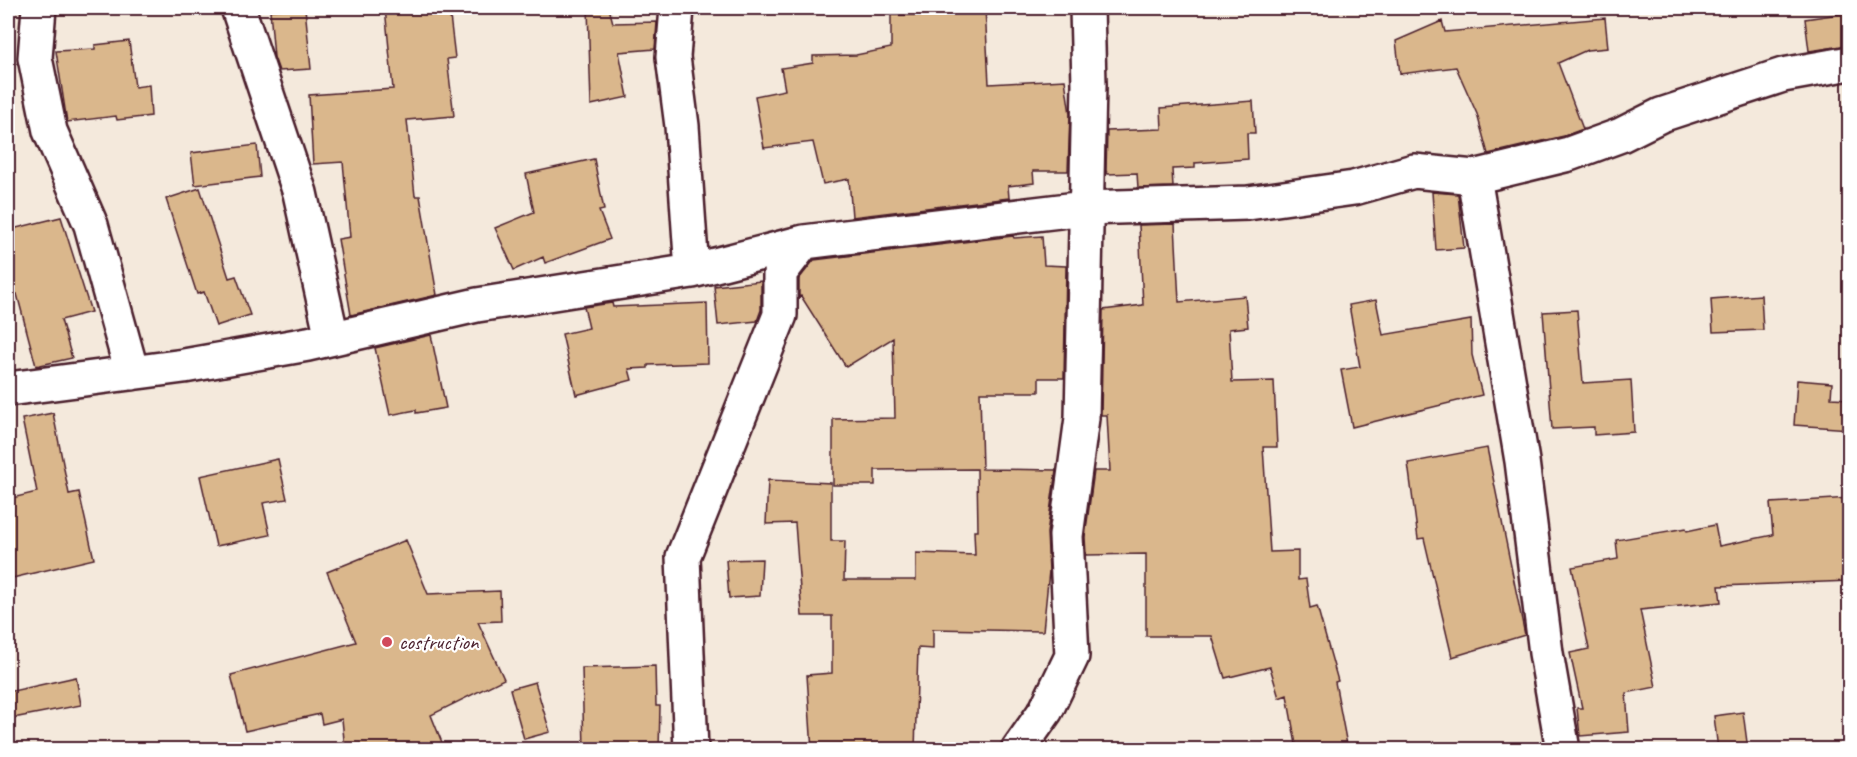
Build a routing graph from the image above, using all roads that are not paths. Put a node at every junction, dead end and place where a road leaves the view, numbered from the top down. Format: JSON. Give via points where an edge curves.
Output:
{"nodes":[{"id":1,"x":39,"y":8,"type":"edge"},
{"id":2,"x":238,"y":8,"type":"edge"},
{"id":3,"x":677,"y":8,"type":"edge"},
{"id":4,"x":1087,"y":8,"type":"edge"},
{"id":5,"x":1850,"y":63,"type":"edge"},
{"id":6,"x":1474,"y":177,"type":"junction"},
{"id":7,"x":1085,"y":208,"type":"junction"},
{"id":8,"x":804,"y":242,"type":"junction"},
{"id":9,"x":692,"y":271,"type":"junction"},
{"id":10,"x":332,"y":338,"type":"junction"},
{"id":11,"x":132,"y":373,"type":"junction"},
{"id":12,"x":8,"y":389,"type":"edge"},
{"id":13,"x":691,"y":750,"type":"edge"},
{"id":14,"x":1018,"y":750,"type":"edge"},
{"id":15,"x":1563,"y":750,"type":"edge"}],
"edges":[{"from":1,"to":11,"type":"street","via":[[35,58],[50,131],[91,225]]},
{"from":2,"to":10,"type":"street","via":[[300,193]]},
{"from":3,"to":9,"type":"street","via":[[673,57]]},
{"from":4,"to":7,"type":"street"},
{"from":5,"to":6,"type":"street","via":[[1783,75],[1661,115],[1569,154]]},
{"from":6,"to":7,"type":"street","via":[[1414,171],[1354,188],[1248,203]]},
{"from":6,"to":15,"type":"street","via":[[1522,461],[1546,653]]},
{"from":7,"to":8,"type":"street"},
{"from":7,"to":14,"type":"street","via":[[1082,418],[1066,536],[1072,656],[1046,710]]},
{"from":8,"to":9,"type":"street"},
{"from":8,"to":13,"type":"street","via":[[780,273],[780,315],[683,557]]},
{"from":9,"to":10,"type":"street","via":[[477,305]]},
{"from":10,"to":11,"type":"street"},
{"from":11,"to":12,"type":"street"}]}
